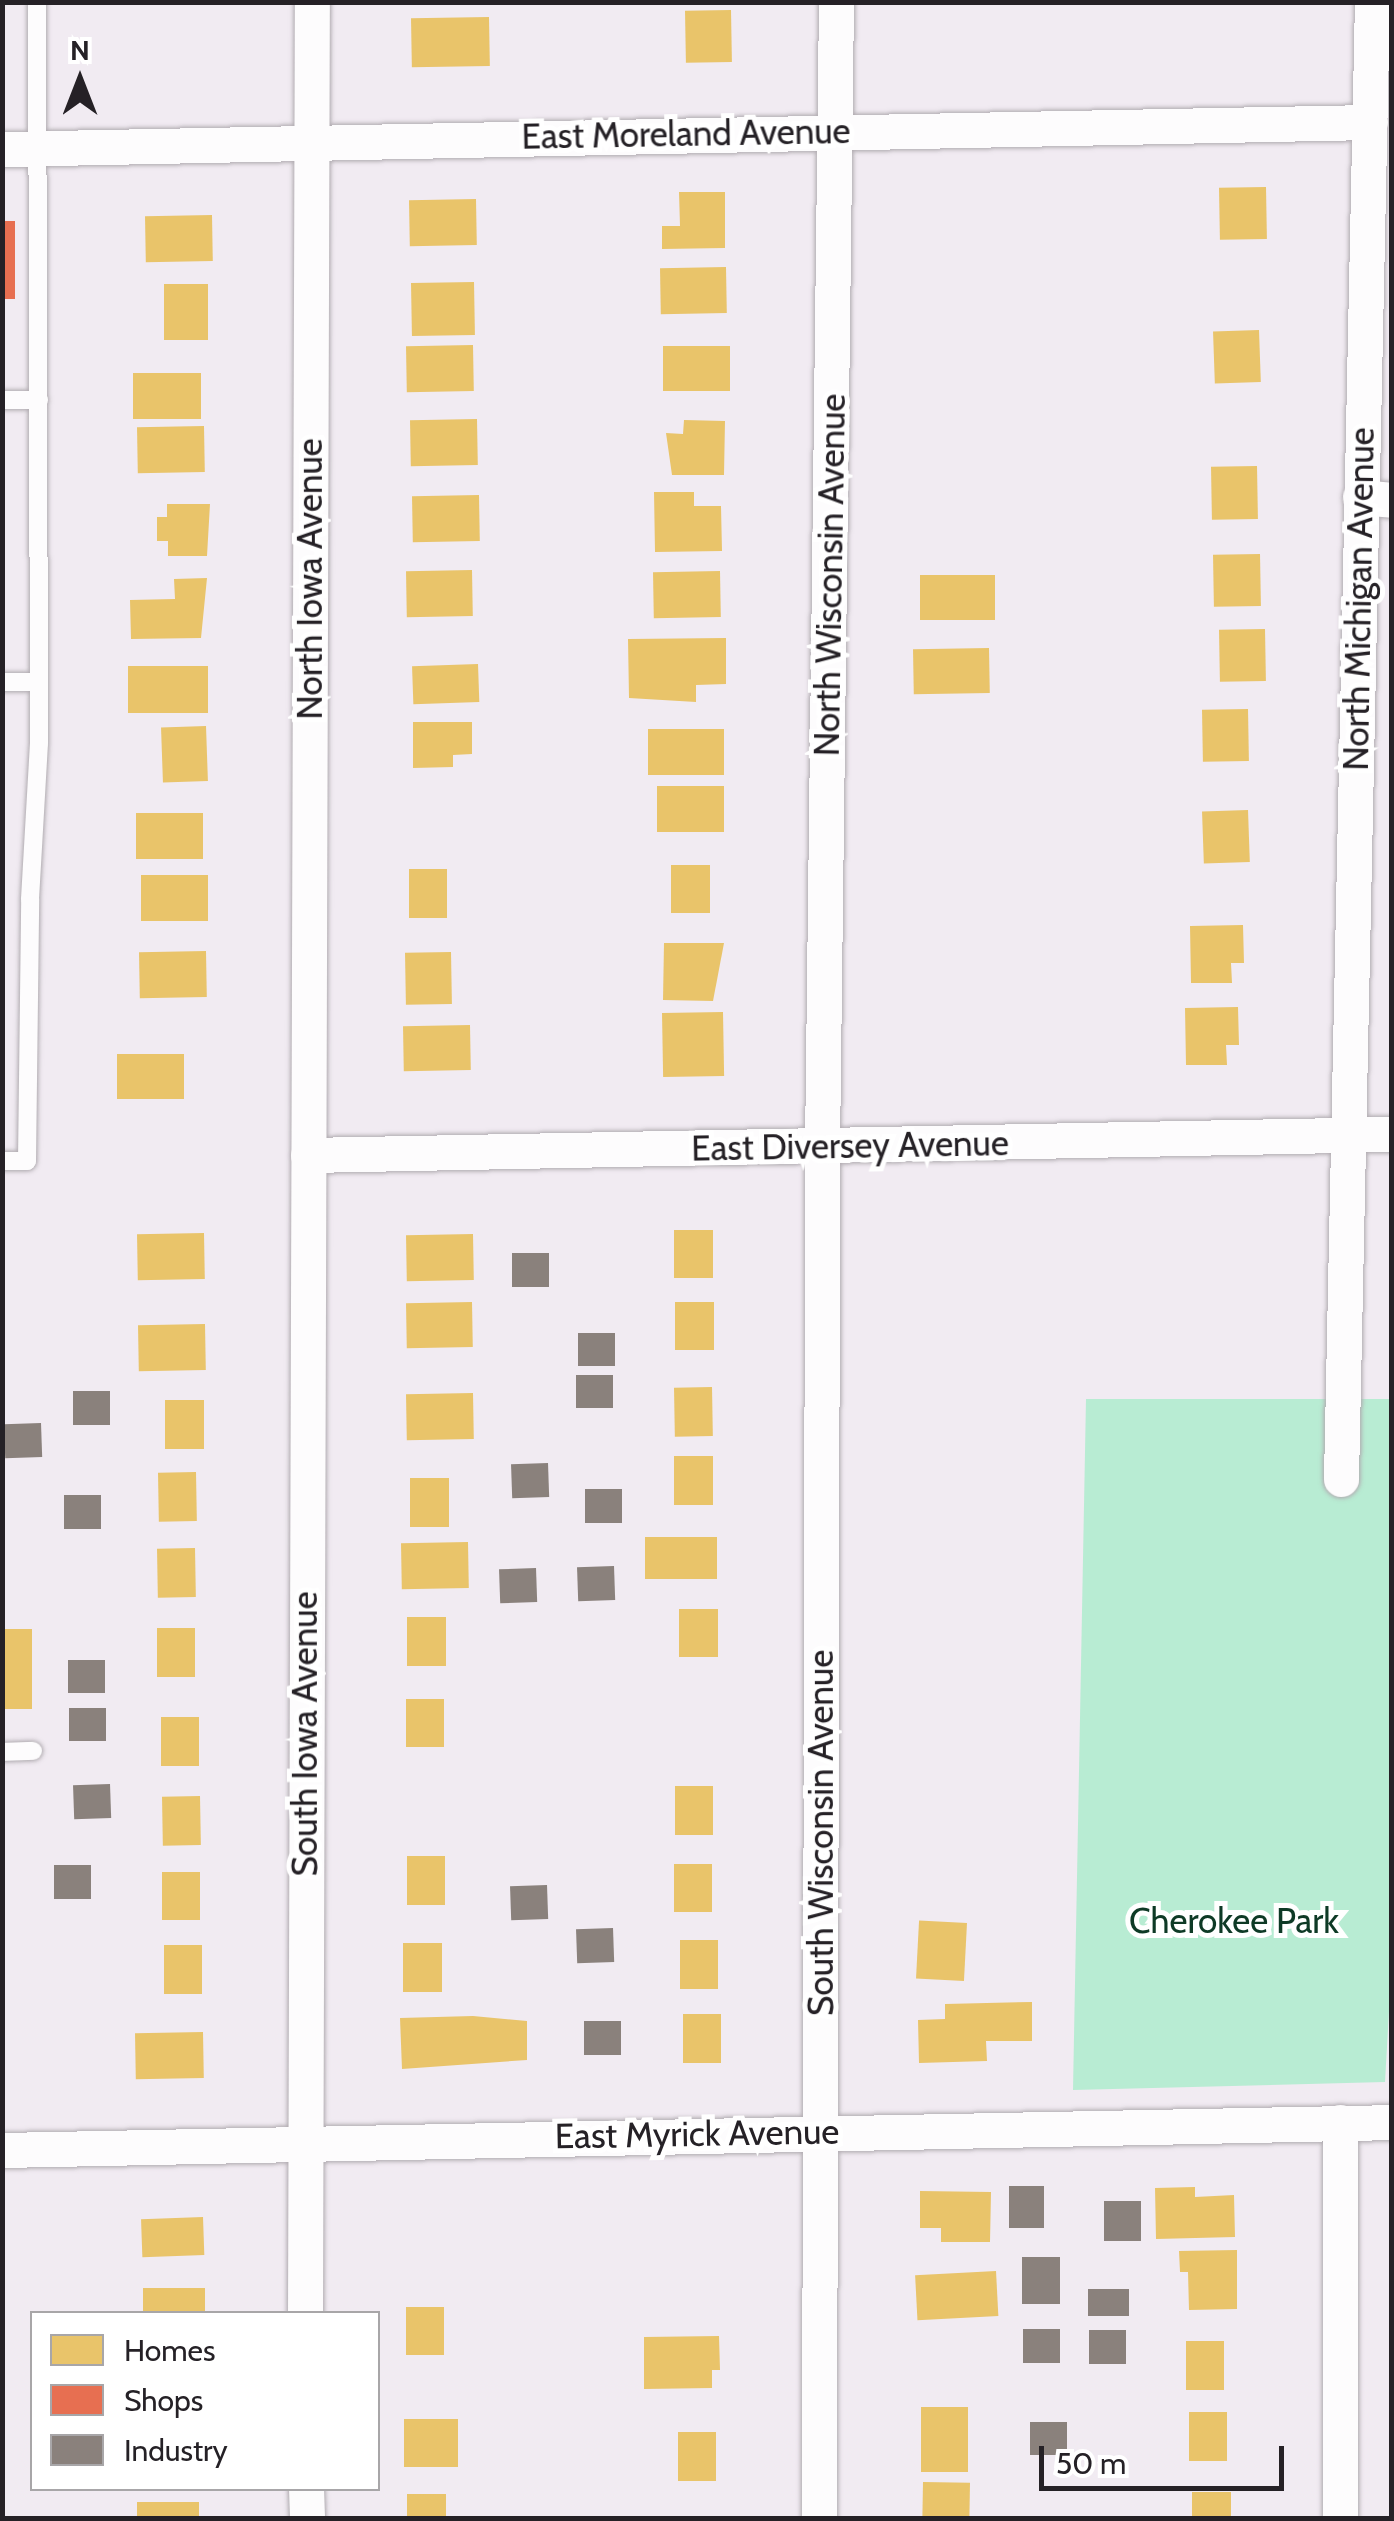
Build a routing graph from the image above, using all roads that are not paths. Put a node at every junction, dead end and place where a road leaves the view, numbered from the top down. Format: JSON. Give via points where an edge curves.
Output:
{"nodes":[{"id":1,"x":37,"y":2,"type":"edge"},
{"id":2,"x":312,"y":2,"type":"edge"},
{"id":3,"x":836,"y":2,"type":"edge"},
{"id":4,"x":1372,"y":2,"type":"edge"},
{"id":5,"x":1370,"y":122,"type":"junction"},
{"id":6,"x":836,"y":132,"type":"junction"},
{"id":7,"x":312,"y":139,"type":"junction"},
{"id":8,"x":41,"y":149,"type":"junction"},
{"id":9,"x":2,"y":150,"type":"edge"},
{"id":10,"x":2,"y":400,"type":"edge"},
{"id":11,"x":40,"y":400,"type":"junction"},
{"id":12,"x":1376,"y":499,"type":"edge"},
{"id":13,"x":2,"y":682,"type":"edge"},
{"id":14,"x":40,"y":682,"type":"junction"},
{"id":15,"x":1392,"y":1134,"type":"edge"},
{"id":16,"x":1350,"y":1135,"type":"junction"},
{"id":17,"x":822,"y":1146,"type":"junction"},
{"id":18,"x":308,"y":1155,"type":"junction"},
{"id":19,"x":2,"y":1161,"type":"edge"},
{"id":20,"x":1341,"y":1479,"type":"dead end"},
{"id":21,"x":33,"y":1751,"type":"dead end"},
{"id":22,"x":2,"y":1752,"type":"edge"},
{"id":23,"x":1340,"y":2122,"type":"junction"},
{"id":24,"x":1392,"y":2122,"type":"edge"},
{"id":25,"x":820,"y":2130,"type":"junction"},
{"id":26,"x":304,"y":2144,"type":"junction"},
{"id":27,"x":2,"y":2150,"type":"edge"},
{"id":28,"x":305,"y":2311,"type":"edge"},
{"id":29,"x":306,"y":2491,"type":"edge"},
{"id":30,"x":306,"y":2518,"type":"edge"},
{"id":31,"x":819,"y":2518,"type":"edge"},
{"id":32,"x":1340,"y":2518,"type":"edge"}],
"edges":[{"from":1,"to":8,"type":"lane"},
{"from":2,"to":7,"type":"street","name":"North Iowa Avenue"},
{"from":3,"to":6,"type":"street","name":"North Wisconsin Avenue"},
{"from":4,"to":5,"type":"street","name":"North Michigan Avenue"},
{"from":5,"to":6,"type":"street","name":"East Moreland Avenue"},
{"from":5,"to":12,"type":"street","name":"North Michigan Avenue"},
{"from":6,"to":7,"type":"street","name":"East Moreland Avenue"},
{"from":6,"to":17,"type":"street","name":"North Wisconsin Avenue"},
{"from":7,"to":8,"type":"street","name":"East Moreland Avenue"},
{"from":7,"to":18,"type":"street","name":"North Iowa Avenue"},
{"from":8,"to":9,"type":"street","name":"East Moreland Avenue"},
{"from":8,"to":11,"type":"lane"},
{"from":10,"to":11,"type":"lane"},
{"from":11,"to":14,"type":"lane"},
{"from":12,"to":16,"type":"street","name":"North Michigan Avenue"},
{"from":13,"to":14,"type":"lane"},
{"from":14,"to":19,"type":"lane","via":[[27,1161]]},
{"from":15,"to":16,"type":"street","name":"East Diversey Avenue"},
{"from":16,"to":17,"type":"street","name":"East Diversey Avenue"},
{"from":16,"to":20,"type":"street","name":"North Michigan Avenue"},
{"from":17,"to":18,"type":"street","name":"East Diversey Avenue"},
{"from":17,"to":25,"type":"street","name":"South Wisconsin Avenue"},
{"from":18,"to":26,"type":"street","name":"South Iowa Avenue"},
{"from":21,"to":22,"type":"lane"},
{"from":23,"to":24,"type":"street","name":"East Myrick Avenue"},
{"from":23,"to":25,"type":"street","name":"East Myrick Avenue"},
{"from":23,"to":32,"type":"street"},
{"from":25,"to":26,"type":"street","name":"East Myrick Avenue"},
{"from":25,"to":31,"type":"street","name":"South Wisconsin Avenue"},
{"from":26,"to":27,"type":"street","name":"East Myrick Avenue"},
{"from":26,"to":28,"type":"street","name":"South Iowa Avenue"},
{"from":29,"to":30,"type":"street"}]}
